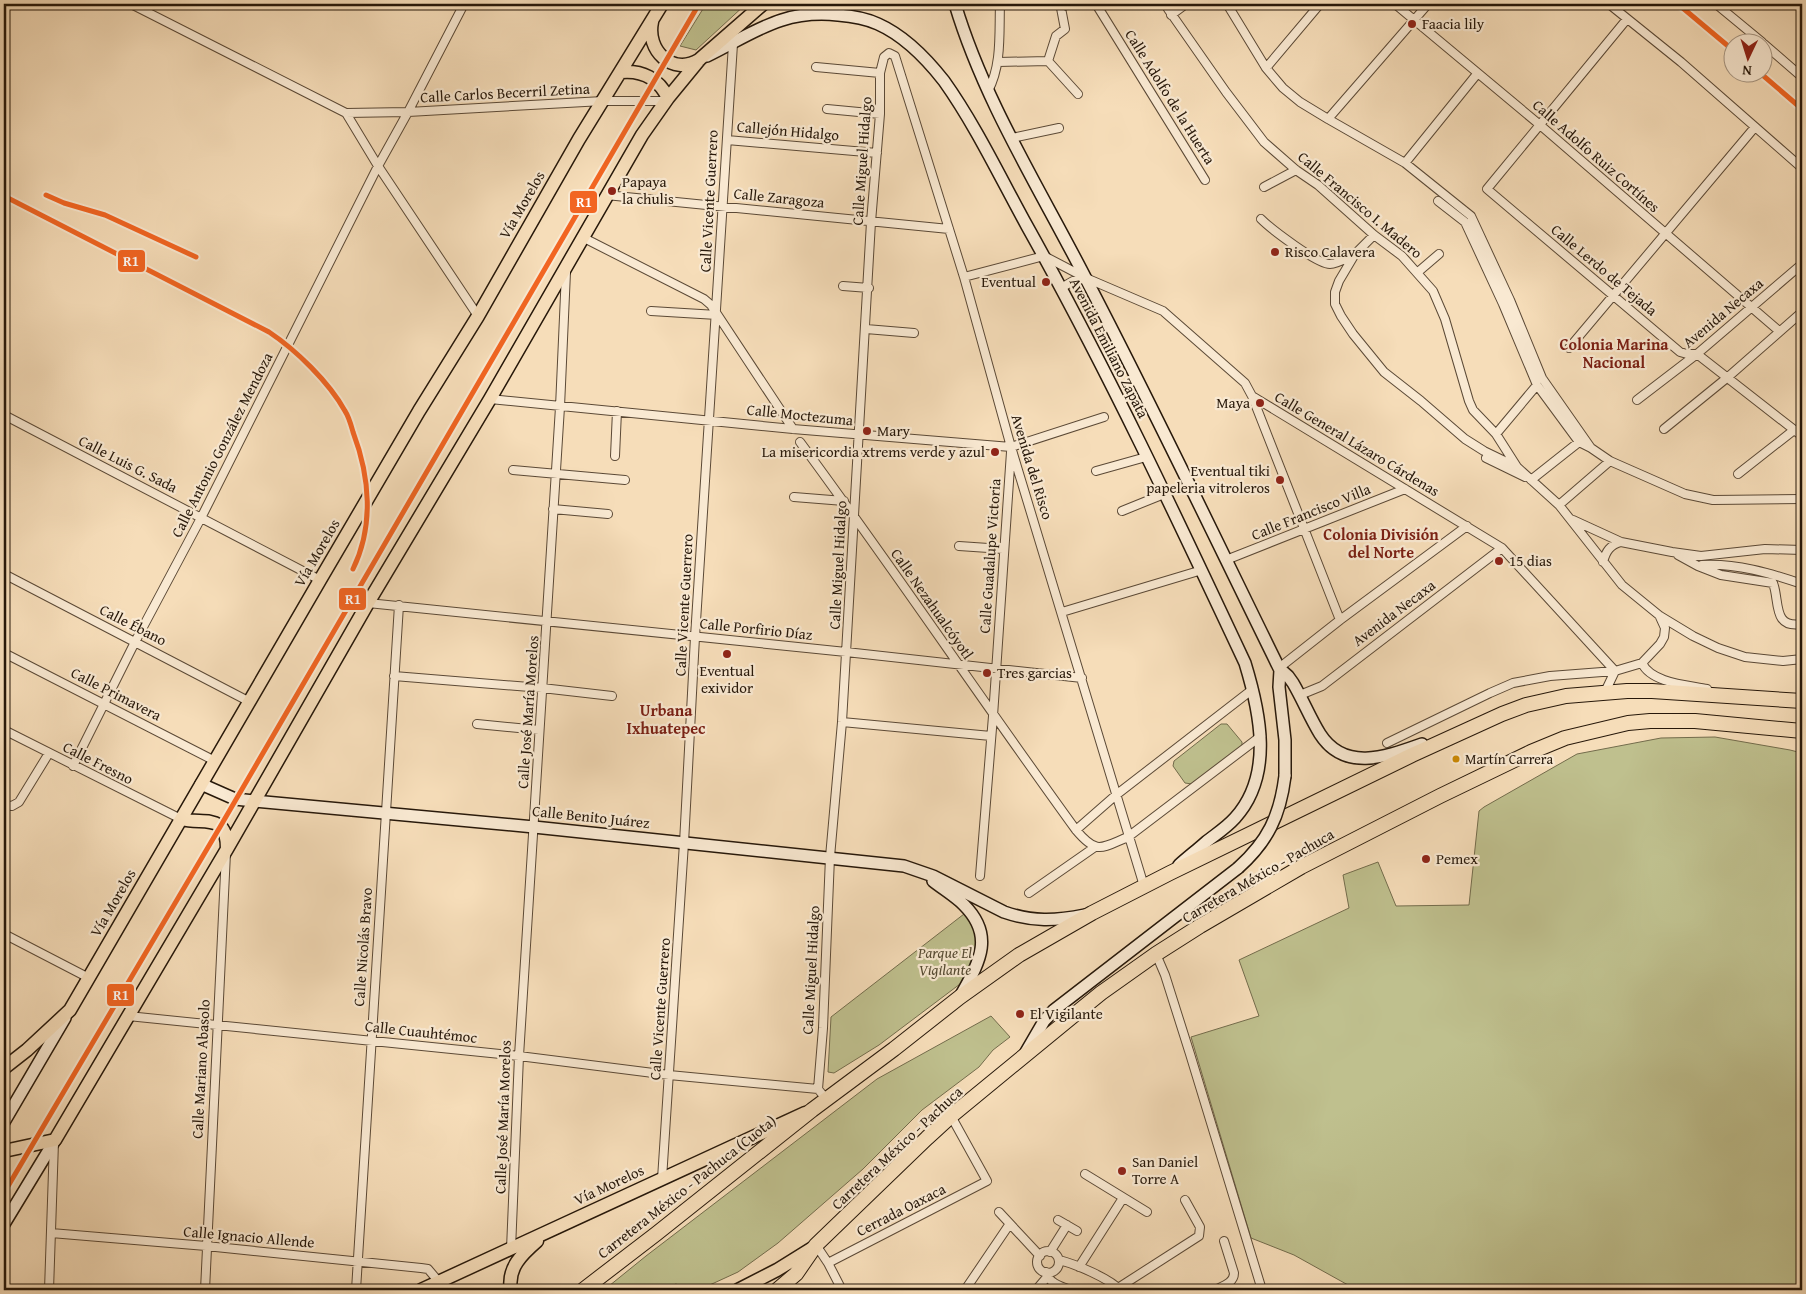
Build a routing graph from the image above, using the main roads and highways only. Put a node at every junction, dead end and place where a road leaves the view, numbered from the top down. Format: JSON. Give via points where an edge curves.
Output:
{"nodes":[{"id":1,"x":662,"y":4,"type":"edge"},
{"id":2,"x":763,"y":4,"type":"edge"},
{"id":3,"x":955,"y":4,"type":"edge"},
{"id":4,"x":652,"y":22,"type":"junction"},
{"id":5,"x":730,"y":39,"type":"junction"},
{"id":6,"x":700,"y":60,"type":"junction"},
{"id":7,"x":621,"y":72,"type":"junction"},
{"id":8,"x":667,"y":100,"type":"junction"},
{"id":9,"x":1280,"y":669,"type":"junction"},
{"id":10,"x":1802,"y":701,"type":"edge"},
{"id":11,"x":1467,"y":730,"type":"junction"},
{"id":12,"x":1802,"y":731,"type":"edge"},
{"id":13,"x":201,"y":784,"type":"junction"},
{"id":14,"x":254,"y":801,"type":"junction"},
{"id":15,"x":181,"y":819,"type":"junction"},
{"id":16,"x":226,"y":849,"type":"junction"},
{"id":17,"x":924,"y":873,"type":"junction"},
{"id":18,"x":1170,"y":873,"type":"junction"},
{"id":19,"x":1092,"y":913,"type":"junction"},
{"id":20,"x":960,"y":997,"type":"junction"},
{"id":21,"x":70,"y":1010,"type":"junction"},
{"id":22,"x":1024,"y":1056,"type":"junction"},
{"id":23,"x":4,"y":1068,"type":"edge"},
{"id":24,"x":812,"y":1110,"type":"junction"},
{"id":25,"x":4,"y":1122,"type":"edge"},
{"id":26,"x":54,"y":1140,"type":"junction"},
{"id":27,"x":4,"y":1151,"type":"edge"},
{"id":28,"x":4,"y":1224,"type":"edge"},
{"id":29,"x":548,"y":1231,"type":"junction"},
{"id":30,"x":816,"y":1245,"type":"junction"},
{"id":31,"x":421,"y":1290,"type":"edge"},
{"id":32,"x":511,"y":1290,"type":"edge"},
{"id":33,"x":582,"y":1290,"type":"edge"},
{"id":34,"x":738,"y":1290,"type":"edge"},
{"id":35,"x":777,"y":1290,"type":"edge"}],
"edges":[{"from":1,"to":4,"type":"main road","name":"Vía Morelos"},
{"from":2,"to":5,"type":"main road"},
{"from":3,"to":9,"type":"main road","name":"Avenida Emiliano Zapata","via":[[988,91],[1152,406]]},
{"from":4,"to":6,"type":"main road","via":[[651,41],[661,56],[683,65]]},
{"from":4,"to":7,"type":"main road","name":"Vía Morelos"},
{"from":5,"to":6,"type":"main road"},
{"from":5,"to":18,"type":"main road","name":"Avenida Emiliano Zapata","via":[[806,14],[858,17],[878,23],[901,36],[921,53],[962,110],[1062,288],[1202,570],[1245,663],[1259,714],[1260,757],[1248,800],[1224,830]]},
{"from":6,"to":8,"type":"main road"},
{"from":7,"to":8,"type":"main road","via":[[636,72],[650,77],[661,86]]},
{"from":7,"to":13,"type":"main road","name":"Vía Morelos"},
{"from":8,"to":14,"type":"main road","via":[[606,195]]},
{"from":9,"to":11,"type":"main road","via":[[1300,695],[1321,735],[1339,752],[1353,757],[1386,756]]},
{"from":9,"to":22,"type":"main road","bridge":true,"via":[[1285,776],[1279,810],[1269,833],[1238,868],[1054,1010]]},
{"from":10,"to":11,"type":"highway","via":[[1652,691],[1605,692],[1526,705]]},
{"from":11,"to":18,"type":"highway"},
{"from":12,"to":22,"type":"highway","name":"Carretera México - Pachuca","via":[[1695,721],[1628,723],[1565,738],[1531,752],[1301,867],[1200,926],[1101,993]]},
{"from":13,"to":14,"type":"main road","name":"Calle Benito Juárez","via":[[235,799]]},
{"from":13,"to":15,"type":"main road","name":"Vía Morelos"},
{"from":14,"to":16,"type":"main road"},
{"from":14,"to":17,"type":"main road","name":"Calle Benito Juárez","via":[[830,858],[904,866]]},
{"from":15,"to":16,"type":"main road","via":[[217,824],[224,834]]},
{"from":15,"to":21,"type":"main road","name":"Vía Morelos"},
{"from":16,"to":26,"type":"main road"},
{"from":17,"to":19,"type":"main road","name":"Calle Benito Juárez","via":[[1004,912],[1032,920],[1055,920]]},
{"from":17,"to":20,"type":"main road","name":"Calle Benito Juárez","via":[[964,904],[976,919],[982,935],[980,957]]},
{"from":18,"to":19,"type":"highway"},
{"from":19,"to":20,"type":"highway","via":[[1019,956]]},
{"from":20,"to":24,"type":"highway","via":[[822,1094]]},
{"from":21,"to":23,"type":"main road"},
{"from":21,"to":25,"type":"main road","name":"Vía Morelos"},
{"from":22,"to":30,"type":"highway","name":"Carretera México - Pachuca","via":[[951,1116]]},
{"from":24,"to":29,"type":"main road","name":"Vía Morelos"},
{"from":24,"to":33,"type":"highway","name":"Carretera México - Pachuca (Cuota)"},
{"from":26,"to":27,"type":"main road"},
{"from":26,"to":28,"type":"main road"},
{"from":29,"to":31,"type":"main road","name":"Vía Morelos"},
{"from":29,"to":32,"type":"main road","via":[[521,1255],[512,1270]]},
{"from":30,"to":34,"type":"main road"},
{"from":30,"to":35,"type":"highway","via":[[796,1274]]}]}
